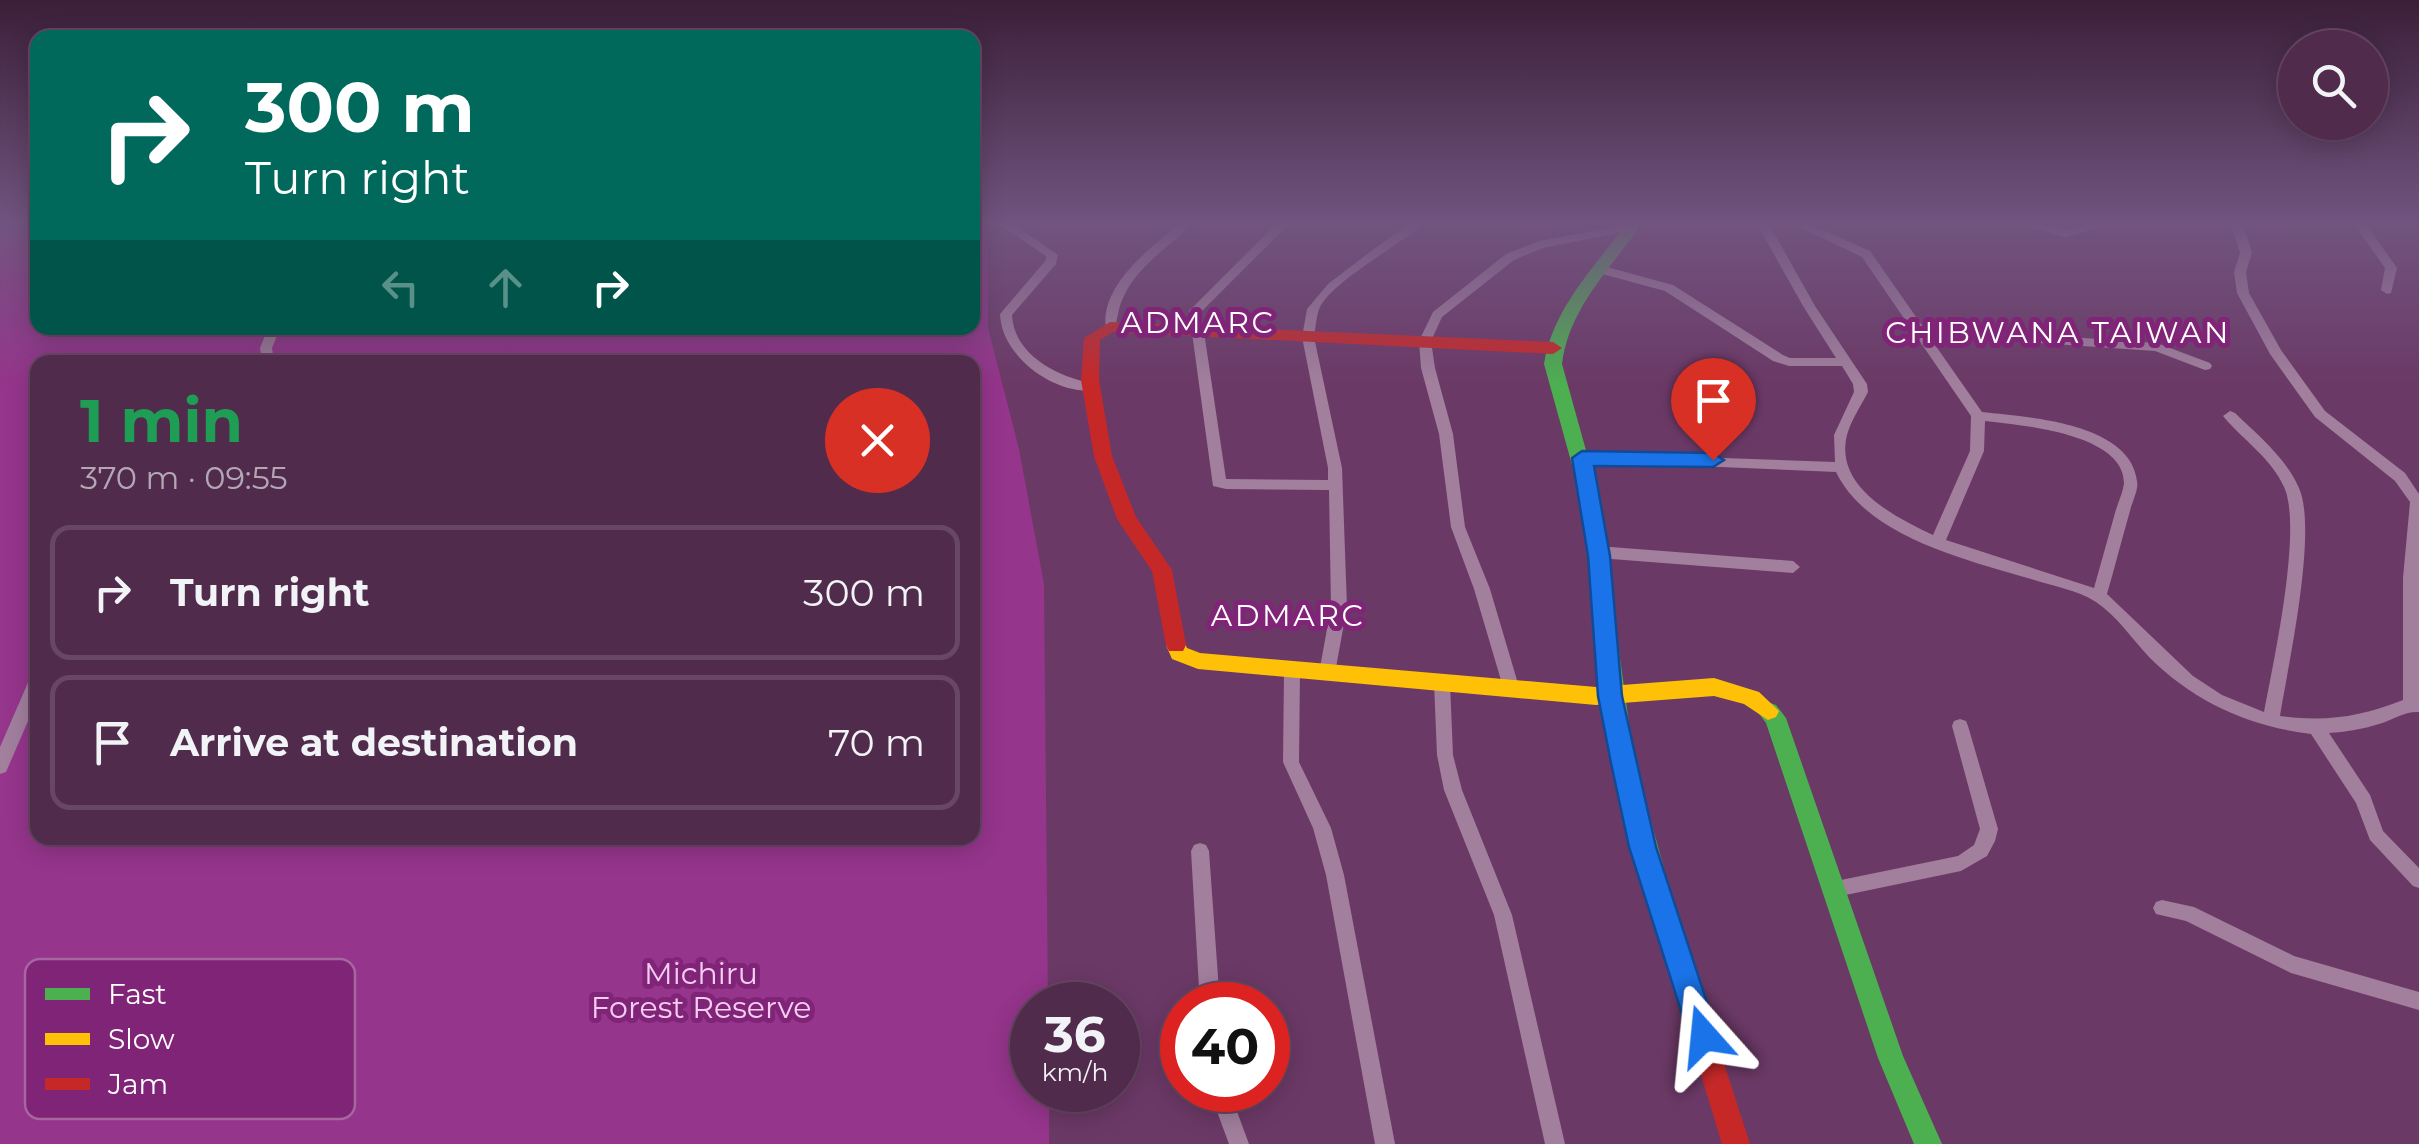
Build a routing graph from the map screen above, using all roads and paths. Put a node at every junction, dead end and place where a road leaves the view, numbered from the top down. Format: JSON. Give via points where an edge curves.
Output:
{"nodes":[{"id":1,"x":1038,"y":277,"type":"edge"},
{"id":2,"x":1131,"y":277,"type":"edge"},
{"id":3,"x":1230,"y":277,"type":"edge"},
{"id":4,"x":1347,"y":277,"type":"edge"},
{"id":5,"x":1484,"y":277,"type":"edge"},
{"id":6,"x":1597,"y":277,"type":"edge"},
{"id":7,"x":1629,"y":277,"type":"edge"},
{"id":8,"x":1795,"y":277,"type":"edge"},
{"id":9,"x":1882,"y":277,"type":"edge"},
{"id":10,"x":2241,"y":277,"type":"edge"},
{"id":11,"x":2389,"y":277,"type":"edge"},
{"id":12,"x":2388,"y":290,"type":"dead end"},
{"id":13,"x":1110,"y":327,"type":"junction"},
{"id":14,"x":1199,"y":333,"type":"junction"},
{"id":15,"x":1308,"y":337,"type":"junction"},
{"id":16,"x":1924,"y":338,"type":"junction"},
{"id":17,"x":1426,"y":341,"type":"junction"},
{"id":18,"x":1553,"y":348,"type":"junction"},
{"id":19,"x":1845,"y":362,"type":"junction"},
{"id":20,"x":2205,"y":366,"type":"dead end"},
{"id":21,"x":1091,"y":387,"type":"junction"},
{"id":22,"x":1978,"y":416,"type":"junction"},
{"id":23,"x":2230,"y":416,"type":"dead end"},
{"id":24,"x":1582,"y":458,"type":"junction"},
{"id":25,"x":1840,"y":467,"type":"junction"},
{"id":26,"x":1335,"y":484,"type":"junction"},
{"id":27,"x":1938,"y":542,"type":"junction"},
{"id":28,"x":1598,"y":552,"type":"junction"},
{"id":29,"x":1793,"y":567,"type":"dead end"},
{"id":30,"x":2099,"y":596,"type":"junction"},
{"id":31,"x":1292,"y":672,"type":"junction"},
{"id":32,"x":1327,"y":673,"type":"junction"},
{"id":33,"x":1442,"y":683,"type":"junction"},
{"id":34,"x":1511,"y":687,"type":"junction"},
{"id":35,"x":1610,"y":696,"type":"junction"},
{"id":36,"x":30,"y":697,"type":"edge"},
{"id":37,"x":2415,"y":705,"type":"edge"},
{"id":38,"x":2271,"y":721,"type":"junction"},
{"id":39,"x":1960,"y":726,"type":"dead end"},
{"id":40,"x":2317,"y":730,"type":"junction"},
{"id":41,"x":0,"y":767,"type":"edge"},
{"id":42,"x":1200,"y":851,"type":"dead end"},
{"id":43,"x":2419,"y":880,"type":"edge"},
{"id":44,"x":1836,"y":889,"type":"junction"},
{"id":45,"x":2162,"y":908,"type":"dead end"},
{"id":46,"x":1209,"y":982,"type":"edge"},
{"id":47,"x":2419,"y":1001,"type":"edge"},
{"id":48,"x":1227,"y":1112,"type":"edge"},
{"id":49,"x":1239,"y":1144,"type":"edge"},
{"id":50,"x":1385,"y":1144,"type":"edge"},
{"id":51,"x":1554,"y":1144,"type":"edge"},
{"id":52,"x":1736,"y":1144,"type":"edge"},
{"id":53,"x":1928,"y":1144,"type":"edge"}],
"edges":[{"from":1,"to":21,"type":"street","via":[[1006,314],[1010,341],[1072,385]]},
{"from":2,"to":13,"type":"street","via":[[1112,308]]},
{"from":3,"to":14,"type":"street","via":[[1195,312]]},
{"from":4,"to":15,"type":"street","via":[[1320,298]]},
{"from":5,"to":17,"type":"street","via":[[1437,315]]},
{"from":6,"to":18,"type":"street"},
{"from":7,"to":19,"type":"street","via":[[1668,288],[1778,358]]},
{"from":8,"to":19,"type":"street"},
{"from":9,"to":16,"type":"street"},
{"from":10,"to":37,"type":"street","via":[[2242,293],[2275,350],[2320,414],[2400,477],[2417,502]]},
{"from":11,"to":12,"type":"street"},
{"from":13,"to":14,"type":"street"},
{"from":13,"to":21,"type":"street","via":[[1090,344]]},
{"from":14,"to":15,"type":"street"},
{"from":14,"to":26,"type":"street","via":[[1218,482]]},
{"from":15,"to":17,"type":"street"},
{"from":15,"to":26,"type":"street"},
{"from":16,"to":20,"type":"street","via":[[2156,347]]},
{"from":16,"to":22,"type":"street"},
{"from":17,"to":18,"type":"street"},
{"from":17,"to":34,"type":"street","via":[[1458,527]]},
{"from":18,"to":24,"type":"street","via":[[1558,387]]},
{"from":19,"to":25,"type":"street","via":[[1862,392],[1840,438]]},
{"from":21,"to":31,"type":"street","via":[[1110,480],[1126,518],[1161,567],[1180,654]]},
{"from":22,"to":27,"type":"street","via":[[1978,451]]},
{"from":22,"to":30,"type":"street","via":[[2086,436],[2126,466],[2131,482]]},
{"from":23,"to":38,"type":"street","via":[[2276,462],[2298,501]]},
{"from":24,"to":25,"type":"street"},
{"from":24,"to":28,"type":"street"},
{"from":25,"to":27,"type":"street","via":[[1866,503]]},
{"from":26,"to":32,"type":"street","via":[[1340,607]]},
{"from":27,"to":30,"type":"street"},
{"from":28,"to":29,"type":"street"},
{"from":28,"to":35,"type":"street"},
{"from":30,"to":38,"type":"street","via":[[2197,690]]},
{"from":31,"to":32,"type":"street"},
{"from":31,"to":50,"type":"street","via":[[1294,775],[1322,828],[1335,875]]},
{"from":32,"to":33,"type":"street"},
{"from":33,"to":34,"type":"street"},
{"from":33,"to":51,"type":"street","via":[[1449,773],[1503,915]]},
{"from":34,"to":35,"type":"street"},
{"from":35,"to":44,"type":"street","via":[[1715,687],[1768,708]]},
{"from":35,"to":52,"type":"street","via":[[1643,847]]},
{"from":36,"to":41,"type":"street"},
{"from":37,"to":40,"type":"street","via":[[2366,723]]},
{"from":38,"to":40,"type":"street"},
{"from":39,"to":44,"type":"street","via":[[1988,840],[1961,864]]},
{"from":40,"to":43,"type":"street","via":[[2364,800],[2376,834]]},
{"from":42,"to":46,"type":"street"},
{"from":44,"to":53,"type":"street","via":[[1891,1058]]},
{"from":45,"to":47,"type":"street","via":[[2188,913],[2291,964]]},
{"from":48,"to":49,"type":"street"}]}
